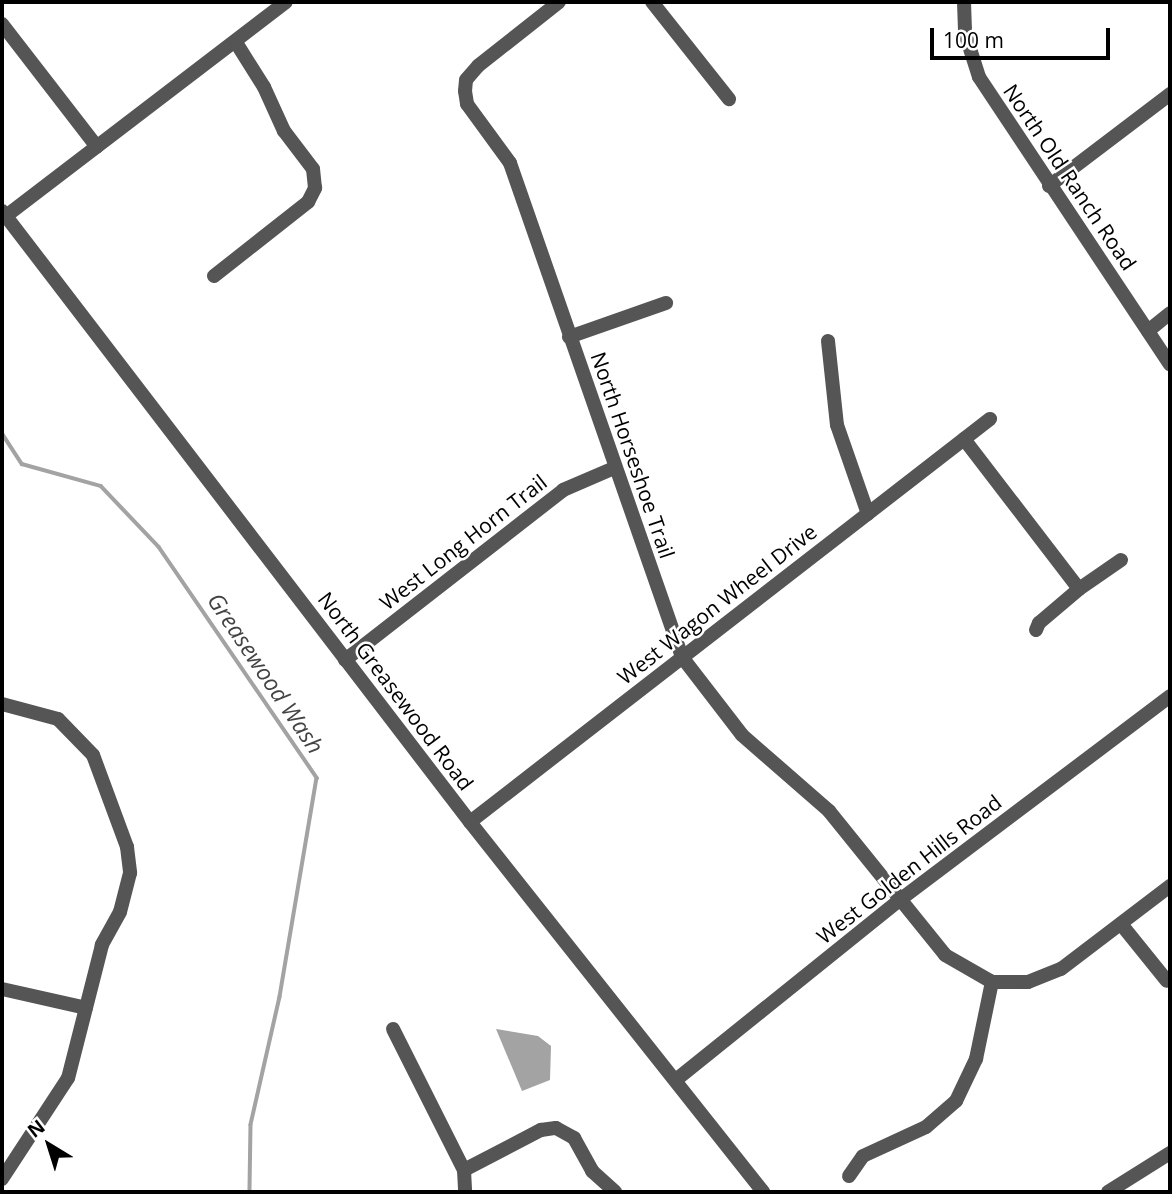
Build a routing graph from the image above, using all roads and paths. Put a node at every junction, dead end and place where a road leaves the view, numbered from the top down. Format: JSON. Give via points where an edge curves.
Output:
{"nodes":[{"id":1,"x":286,"y":2,"type":"edge"},
{"id":2,"x":559,"y":2,"type":"edge"},
{"id":3,"x":652,"y":2,"type":"edge"},
{"id":4,"x":964,"y":2,"type":"edge"},
{"id":5,"x":2,"y":24,"type":"edge"},
{"id":6,"x":234,"y":41,"type":"junction"},
{"id":7,"x":1170,"y":94,"type":"edge"},
{"id":8,"x":729,"y":99,"type":"dead end"},
{"id":9,"x":97,"y":147,"type":"junction"},
{"id":10,"x":1049,"y":186,"type":"junction"},
{"id":11,"x":4,"y":214,"type":"edge"},
{"id":12,"x":214,"y":276,"type":"dead end"},
{"id":13,"x":666,"y":303,"type":"dead end"},
{"id":14,"x":1170,"y":313,"type":"edge"},
{"id":15,"x":1148,"y":331,"type":"junction"},
{"id":16,"x":569,"y":337,"type":"junction"},
{"id":17,"x":828,"y":341,"type":"dead end"},
{"id":18,"x":1170,"y":364,"type":"edge"},
{"id":19,"x":990,"y":419,"type":"dead end"},
{"id":20,"x":964,"y":439,"type":"junction"},
{"id":21,"x":614,"y":468,"type":"junction"},
{"id":22,"x":868,"y":514,"type":"junction"},
{"id":23,"x":1121,"y":560,"type":"dead end"},
{"id":24,"x":1079,"y":589,"type":"junction"},
{"id":25,"x":1036,"y":630,"type":"dead end"},
{"id":26,"x":682,"y":657,"type":"junction"},
{"id":27,"x":345,"y":660,"type":"junction"},
{"id":28,"x":1170,"y":696,"type":"edge"},
{"id":29,"x":2,"y":704,"type":"edge"},
{"id":30,"x":470,"y":822,"type":"junction"},
{"id":31,"x":1170,"y":886,"type":"edge"},
{"id":32,"x":901,"y":899,"type":"junction"},
{"id":33,"x":1121,"y":924,"type":"junction"},
{"id":34,"x":1167,"y":981,"type":"dead end"},
{"id":35,"x":992,"y":982,"type":"junction"},
{"id":36,"x":2,"y":989,"type":"edge"},
{"id":37,"x":86,"y":1008,"type":"junction"},
{"id":38,"x":393,"y":1029,"type":"dead end"},
{"id":39,"x":677,"y":1079,"type":"junction"},
{"id":40,"x":2,"y":1149,"type":"edge"},
{"id":41,"x":18,"y":1153,"type":"junction"},
{"id":42,"x":1170,"y":1153,"type":"edge"},
{"id":43,"x":464,"y":1170,"type":"junction"},
{"id":44,"x":849,"y":1176,"type":"dead end"},
{"id":45,"x":2,"y":1179,"type":"edge"},
{"id":46,"x":465,"y":1192,"type":"edge"},
{"id":47,"x":615,"y":1192,"type":"edge"},
{"id":48,"x":763,"y":1192,"type":"edge"},
{"id":49,"x":1108,"y":1192,"type":"edge"}],
"edges":[{"from":1,"to":6,"type":"street"},
{"from":2,"to":16,"type":"street","name":"North Horseshoe Trail","via":[[478,66],[461,85],[467,104],[510,163]]},
{"from":3,"to":8,"type":"street"},
{"from":4,"to":10,"type":"street","name":"North Old Ranch Road","via":[[965,33],[979,77]]},
{"from":5,"to":9,"type":"street"},
{"from":6,"to":9,"type":"street"},
{"from":6,"to":12,"type":"street","via":[[264,87],[284,131],[321,185],[308,202]]},
{"from":7,"to":10,"type":"street"},
{"from":9,"to":11,"type":"street"},
{"from":10,"to":15,"type":"street","name":"North Old Ranch Road"},
{"from":11,"to":27,"type":"street","name":"North Greasewood Road"},
{"from":13,"to":16,"type":"street"},
{"from":14,"to":15,"type":"street"},
{"from":15,"to":18,"type":"street","name":"North Old Ranch Road"},
{"from":16,"to":21,"type":"street","name":"North Horseshoe Trail"},
{"from":17,"to":22,"type":"street","via":[[837,425]]},
{"from":19,"to":20,"type":"street","name":"West Wagon Wheel Drive"},
{"from":20,"to":22,"type":"street","name":"West Wagon Wheel Drive"},
{"from":20,"to":24,"type":"street"},
{"from":21,"to":26,"type":"street","name":"North Horseshoe Trail"},
{"from":21,"to":27,"type":"street","name":"West Long Horn Trail","via":[[563,490]]},
{"from":22,"to":26,"type":"street","name":"West Wagon Wheel Drive"},
{"from":23,"to":24,"type":"street"},
{"from":24,"to":25,"type":"street","via":[[1039,622]]},
{"from":26,"to":30,"type":"street","name":"West Wagon Wheel Drive"},
{"from":26,"to":32,"type":"street","name":"North Horseshoe Trail","via":[[742,735],[829,811]]},
{"from":27,"to":30,"type":"street","name":"North Greasewood Road"},
{"from":28,"to":32,"type":"street","name":"West Golden Hills Road"},
{"from":29,"to":37,"type":"street","via":[[58,719],[80,738],[93,755],[127,847],[128,888],[102,945]]},
{"from":30,"to":39,"type":"street","name":"North Greasewood Road"},
{"from":31,"to":33,"type":"street"},
{"from":32,"to":35,"type":"street","name":"North Horseshoe Trail","via":[[945,955]]},
{"from":32,"to":39,"type":"street","name":"West Golden Hills Road"},
{"from":33,"to":34,"type":"street"},
{"from":33,"to":35,"type":"street","via":[[1061,969],[1028,982]]},
{"from":35,"to":44,"type":"street","via":[[976,1059],[956,1101],[926,1126],[863,1156]]},
{"from":36,"to":37,"type":"street"},
{"from":37,"to":41,"type":"street","via":[[68,1078]]},
{"from":38,"to":43,"type":"street"},
{"from":39,"to":48,"type":"street","name":"North Greasewood Road"},
{"from":40,"to":41,"type":"street"},
{"from":41,"to":45,"type":"street"},
{"from":42,"to":49,"type":"street"},
{"from":43,"to":46,"type":"street"},
{"from":43,"to":47,"type":"street","via":[[541,1130],[560,1125],[574,1138],[593,1171]]}]}
